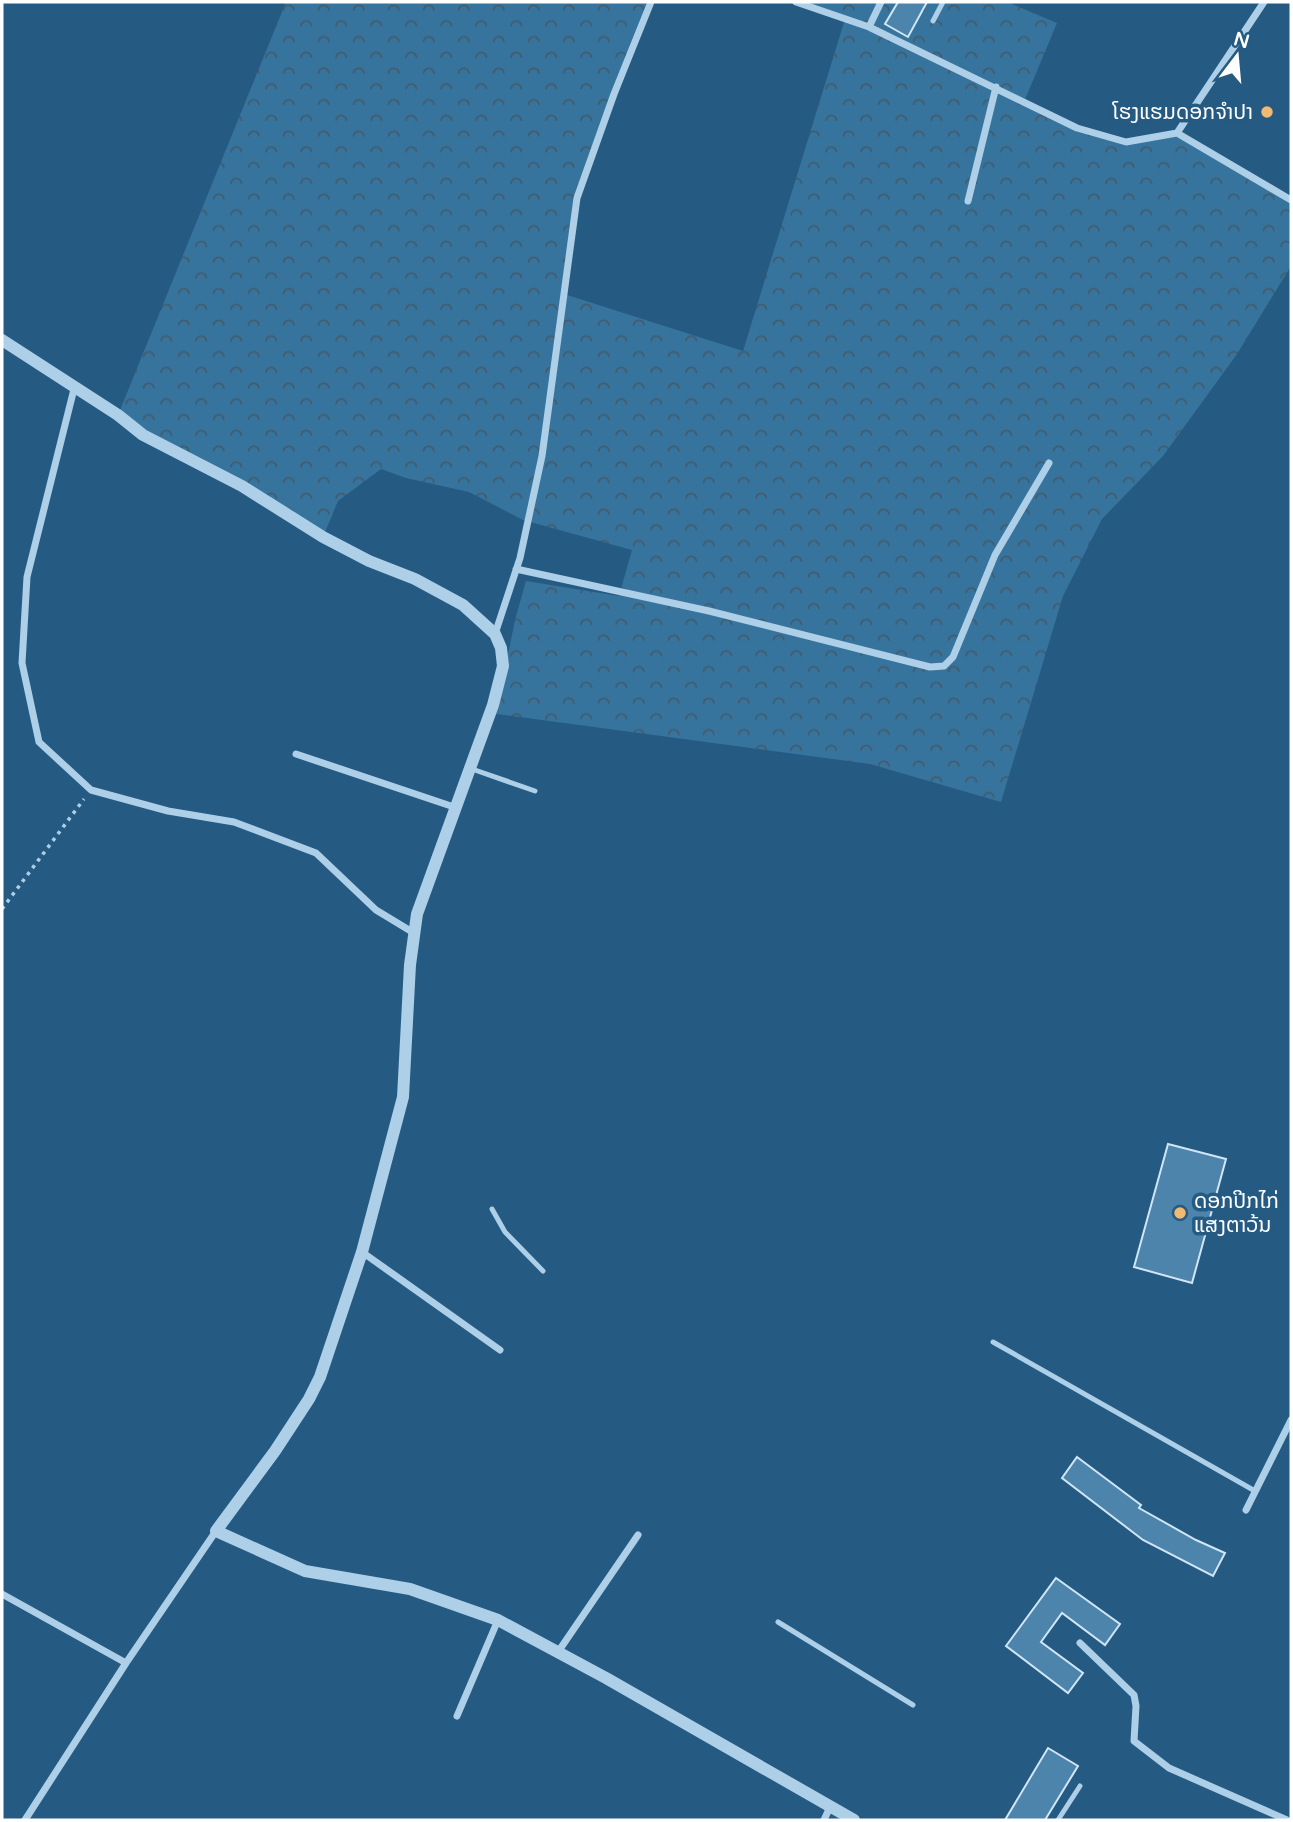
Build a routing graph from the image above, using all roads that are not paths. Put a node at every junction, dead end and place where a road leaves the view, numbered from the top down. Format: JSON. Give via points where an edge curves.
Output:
{"nodes":[{"id":1,"x":651,"y":2,"type":"edge"},
{"id":2,"x":796,"y":2,"type":"edge"},
{"id":3,"x":881,"y":2,"type":"edge"},
{"id":4,"x":943,"y":2,"type":"edge"},
{"id":5,"x":1264,"y":2,"type":"edge"},
{"id":6,"x":933,"y":21,"type":"dead end"},
{"id":7,"x":869,"y":27,"type":"junction"},
{"id":8,"x":996,"y":87,"type":"junction"},
{"id":9,"x":1177,"y":133,"type":"junction"},
{"id":10,"x":1291,"y":200,"type":"edge"},
{"id":11,"x":968,"y":201,"type":"dead end"},
{"id":12,"x":2,"y":340,"type":"edge"},
{"id":13,"x":74,"y":389,"type":"junction"},
{"id":14,"x":1049,"y":463,"type":"dead end"},
{"id":15,"x":516,"y":569,"type":"junction"},
{"id":16,"x":495,"y":634,"type":"junction"},
{"id":17,"x":296,"y":754,"type":"dead end"},
{"id":18,"x":471,"y":769,"type":"junction"},
{"id":19,"x":535,"y":791,"type":"dead end"},
{"id":20,"x":457,"y":808,"type":"junction"},
{"id":21,"x":414,"y":933,"type":"junction"},
{"id":22,"x":492,"y":1209,"type":"dead end"},
{"id":23,"x":362,"y":1252,"type":"junction"},
{"id":24,"x":543,"y":1271,"type":"dead end"},
{"id":25,"x":993,"y":1342,"type":"dead end"},
{"id":26,"x":500,"y":1350,"type":"dead end"},
{"id":27,"x":1291,"y":1420,"type":"edge"},
{"id":28,"x":1255,"y":1491,"type":"junction"},
{"id":29,"x":1246,"y":1510,"type":"dead end"},
{"id":30,"x":216,"y":1531,"type":"junction"},
{"id":31,"x":638,"y":1535,"type":"dead end"},
{"id":32,"x":2,"y":1594,"type":"edge"},
{"id":33,"x":498,"y":1620,"type":"junction"},
{"id":34,"x":778,"y":1622,"type":"dead end"},
{"id":35,"x":1080,"y":1643,"type":"dead end"},
{"id":36,"x":558,"y":1652,"type":"junction"},
{"id":37,"x":126,"y":1662,"type":"junction"},
{"id":38,"x":914,"y":1704,"type":"dead end"},
{"id":39,"x":457,"y":1716,"type":"dead end"},
{"id":40,"x":1080,"y":1786,"type":"dead end"},
{"id":41,"x":830,"y":1807,"type":"junction"},
{"id":42,"x":25,"y":1820,"type":"edge"},
{"id":43,"x":824,"y":1820,"type":"edge"},
{"id":44,"x":854,"y":1820,"type":"edge"},
{"id":45,"x":1058,"y":1820,"type":"edge"},
{"id":46,"x":1287,"y":1820,"type":"edge"}],
"edges":[{"from":1,"to":15,"type":"street","via":[[577,198],[542,456]]},
{"from":2,"to":7,"type":"street"},
{"from":3,"to":7,"type":"street"},
{"from":4,"to":6,"type":"lane"},
{"from":5,"to":9,"type":"street"},
{"from":7,"to":8,"type":"street"},
{"from":8,"to":9,"type":"street","via":[[1077,128],[1126,142]]},
{"from":8,"to":11,"type":"street"},
{"from":9,"to":10,"type":"street"},
{"from":12,"to":13,"type":"street"},
{"from":13,"to":16,"type":"street","via":[[143,435],[242,486],[323,537],[463,605]]},
{"from":13,"to":21,"type":"street","via":[[27,577],[22,663],[39,743],[91,790],[168,811],[234,822],[316,853],[376,910]]},
{"from":14,"to":15,"type":"street","via":[[995,555],[953,657],[944,666],[930,667],[709,611]]},
{"from":15,"to":16,"type":"street"},
{"from":16,"to":18,"type":"street","via":[[503,666]]},
{"from":17,"to":20,"type":"street"},
{"from":18,"to":19,"type":"lane"},
{"from":18,"to":20,"type":"street"},
{"from":20,"to":21,"type":"street"},
{"from":21,"to":23,"type":"street","via":[[404,1097]]},
{"from":22,"to":24,"type":"lane","via":[[505,1232]]},
{"from":23,"to":26,"type":"street"},
{"from":23,"to":30,"type":"street","via":[[309,1399]]},
{"from":25,"to":28,"type":"lane"},
{"from":27,"to":28,"type":"street"},
{"from":28,"to":29,"type":"street"},
{"from":30,"to":33,"type":"street","via":[[305,1571],[410,1589]]},
{"from":30,"to":37,"type":"street"},
{"from":31,"to":36,"type":"street"},
{"from":32,"to":37,"type":"street"},
{"from":33,"to":36,"type":"street"},
{"from":33,"to":39,"type":"street"},
{"from":34,"to":38,"type":"lane"},
{"from":35,"to":46,"type":"street","via":[[1134,1695],[1134,1741],[1169,1768]]},
{"from":36,"to":41,"type":"street"},
{"from":37,"to":42,"type":"street"},
{"from":40,"to":45,"type":"lane"},
{"from":41,"to":43,"type":"street"},
{"from":41,"to":44,"type":"street"}]}
